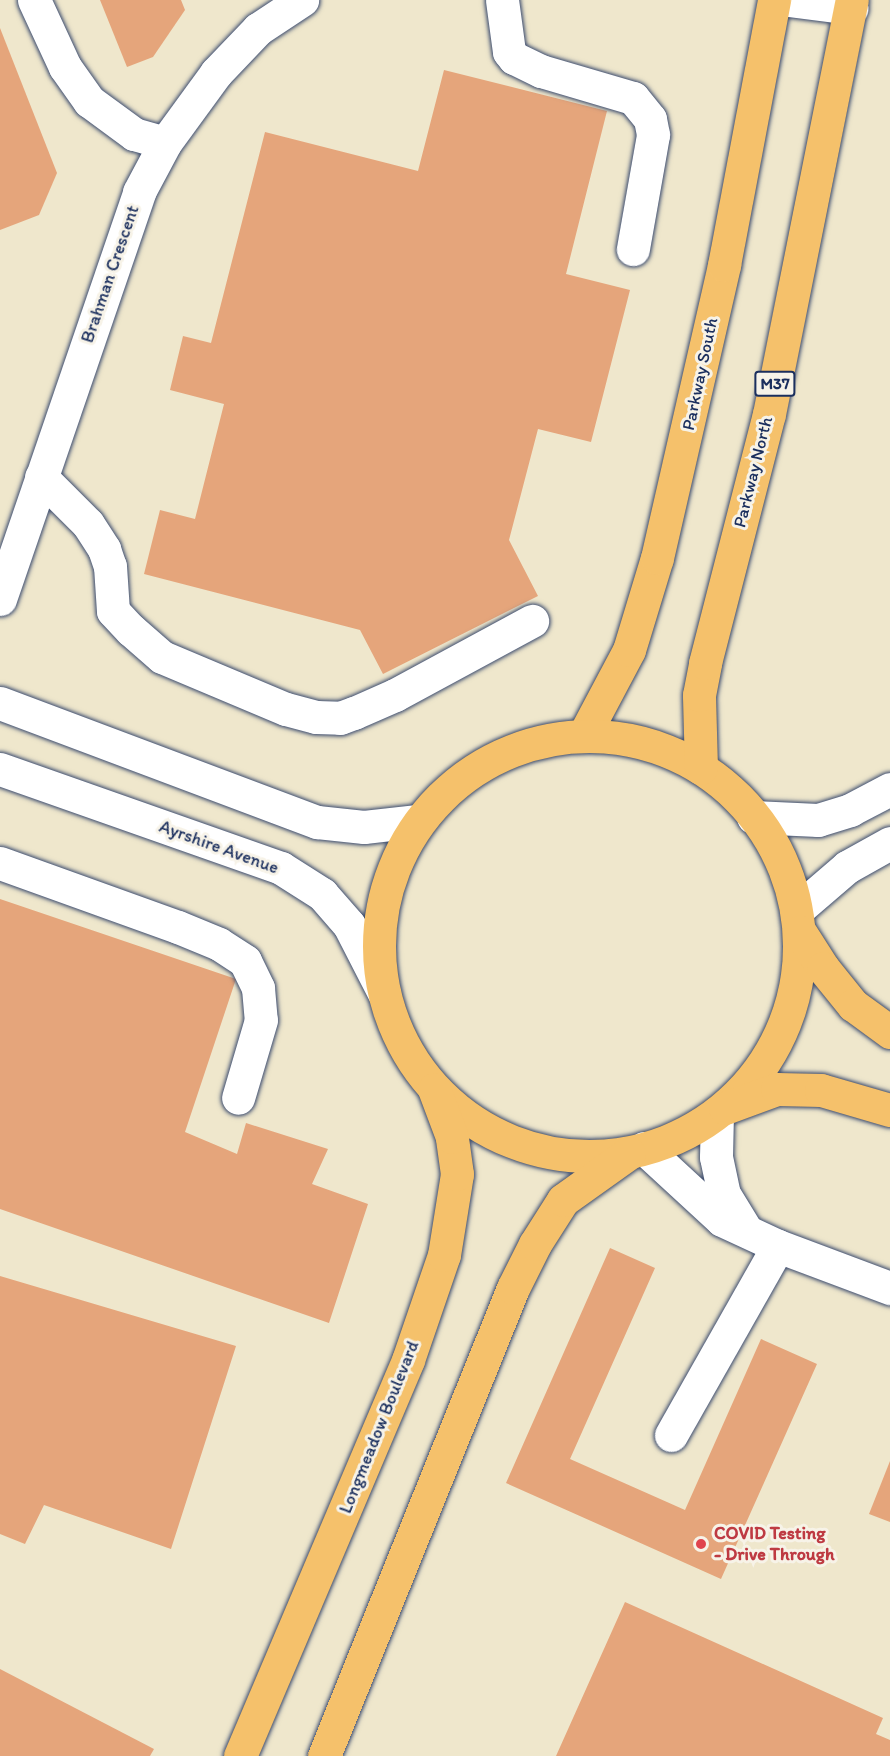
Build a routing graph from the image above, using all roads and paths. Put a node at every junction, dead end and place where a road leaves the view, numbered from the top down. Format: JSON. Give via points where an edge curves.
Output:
{"nodes":[{"id":1,"x":34,"y":0,"type":"edge"},
{"id":2,"x":302,"y":0,"type":"edge"},
{"id":3,"x":502,"y":0,"type":"edge"},
{"id":4,"x":774,"y":0,"type":"edge"},
{"id":5,"x":789,"y":0,"type":"edge"},
{"id":6,"x":851,"y":4,"type":"edge"},
{"id":7,"x":165,"y":143,"type":"junction"},
{"id":8,"x":633,"y":249,"type":"dead end"},
{"id":9,"x":41,"y":477,"type":"junction"},
{"id":10,"x":0,"y":599,"type":"edge"},
{"id":11,"x":532,"y":621,"type":"dead end"},
{"id":12,"x":0,"y":702,"type":"edge"},
{"id":13,"x":584,"y":735,"type":"junction"},
{"id":14,"x":701,"y":768,"type":"junction"},
{"id":15,"x":0,"y":769,"type":"edge"},
{"id":16,"x":890,"y":789,"type":"edge"},
{"id":17,"x":753,"y":817,"type":"junction"},
{"id":18,"x":416,"y":821,"type":"junction"},
{"id":19,"x":890,"y":843,"type":"edge"},
{"id":20,"x":0,"y":863,"type":"edge"},
{"id":21,"x":799,"y":921,"type":"junction"},
{"id":22,"x":384,"y":993,"type":"junction"},
{"id":23,"x":890,"y":1032,"type":"edge"},
{"id":24,"x":434,"y":1088,"type":"junction"},
{"id":25,"x":238,"y":1098,"type":"dead end"},
{"id":26,"x":721,"y":1110,"type":"junction"},
{"id":27,"x":890,"y":1110,"type":"edge"},
{"id":28,"x":637,"y":1150,"type":"junction"},
{"id":29,"x":764,"y":1240,"type":"junction"},
{"id":30,"x":890,"y":1288,"type":"edge"},
{"id":31,"x":671,"y":1435,"type":"dead end"},
{"id":32,"x":240,"y":1756,"type":"edge"},
{"id":33,"x":324,"y":1756,"type":"edge"}],
"edges":[{"from":1,"to":7,"type":"street","via":[[65,67],[89,101],[134,134]]},
{"from":2,"to":7,"type":"street","name":"Brahman Crescent","via":[[258,30],[216,73]]},
{"from":3,"to":8,"type":"street","via":[[509,52],[514,58],[541,71],[633,98],[650,119],[653,135]]},
{"from":4,"to":13,"type":"main road","name":"Parkway South","via":[[724,265],[657,558],[629,650]]},
{"from":5,"to":6,"type":"street"},
{"from":6,"to":14,"type":"main road","name":"Parkway North","number":"M37","via":[[768,414],[705,663],[699,695]]},
{"from":7,"to":9,"type":"street","name":"Brahman Crescent","via":[[139,192]]},
{"from":9,"to":10,"type":"street","name":"Brahman Crescent"},
{"from":9,"to":11,"type":"street","via":[[88,524],[104,549],[111,566],[114,610],[131,630],[162,657],[286,709],[316,717],[340,718],[354,713]]},
{"from":12,"to":18,"type":"street","via":[[317,822],[364,827]]},
{"from":13,"to":14,"type":"main road","via":[[645,742]]},
{"from":13,"to":18,"type":"main road","via":[[531,743],[482,763],[439,796]]},
{"from":14,"to":17,"type":"main road"},
{"from":15,"to":22,"type":"street","name":"Ayrshire Avenue","via":[[281,868],[322,894],[349,925]]},
{"from":16,"to":17,"type":"street","via":[[850,810],[818,820]]},
{"from":17,"to":21,"type":"main road","via":[[785,874]]},
{"from":18,"to":22,"type":"main road","via":[[386,888],[378,940]]},
{"from":19,"to":21,"type":"street","via":[[847,867]]},
{"from":20,"to":25,"type":"street","via":[[178,927],[219,944],[245,962],[258,988],[261,1020]]},
{"from":21,"to":23,"type":"main road","via":[[823,968],[853,1005]]},
{"from":21,"to":26,"type":"main road","via":[[795,998],[769,1058]]},
{"from":22,"to":24,"type":"main road","via":[[403,1044]]},
{"from":24,"to":28,"type":"main road","via":[[475,1122],[523,1145],[576,1156]]},
{"from":24,"to":32,"type":"main road","name":"Longmeadow Boulevard","via":[[452,1137],[457,1174],[444,1255],[408,1360]]},
{"from":26,"to":27,"type":"main road","via":[[777,1089],[821,1090]]},
{"from":26,"to":28,"type":"main road","via":[[680,1136]]},
{"from":26,"to":29,"type":"street","via":[[716,1157],[724,1194],[736,1217]]},
{"from":28,"to":29,"type":"street","via":[[722,1220]]},
{"from":28,"to":33,"type":"main road","via":[[564,1200],[526,1262]]},
{"from":29,"to":30,"type":"street"},
{"from":29,"to":31,"type":"street"}]}
